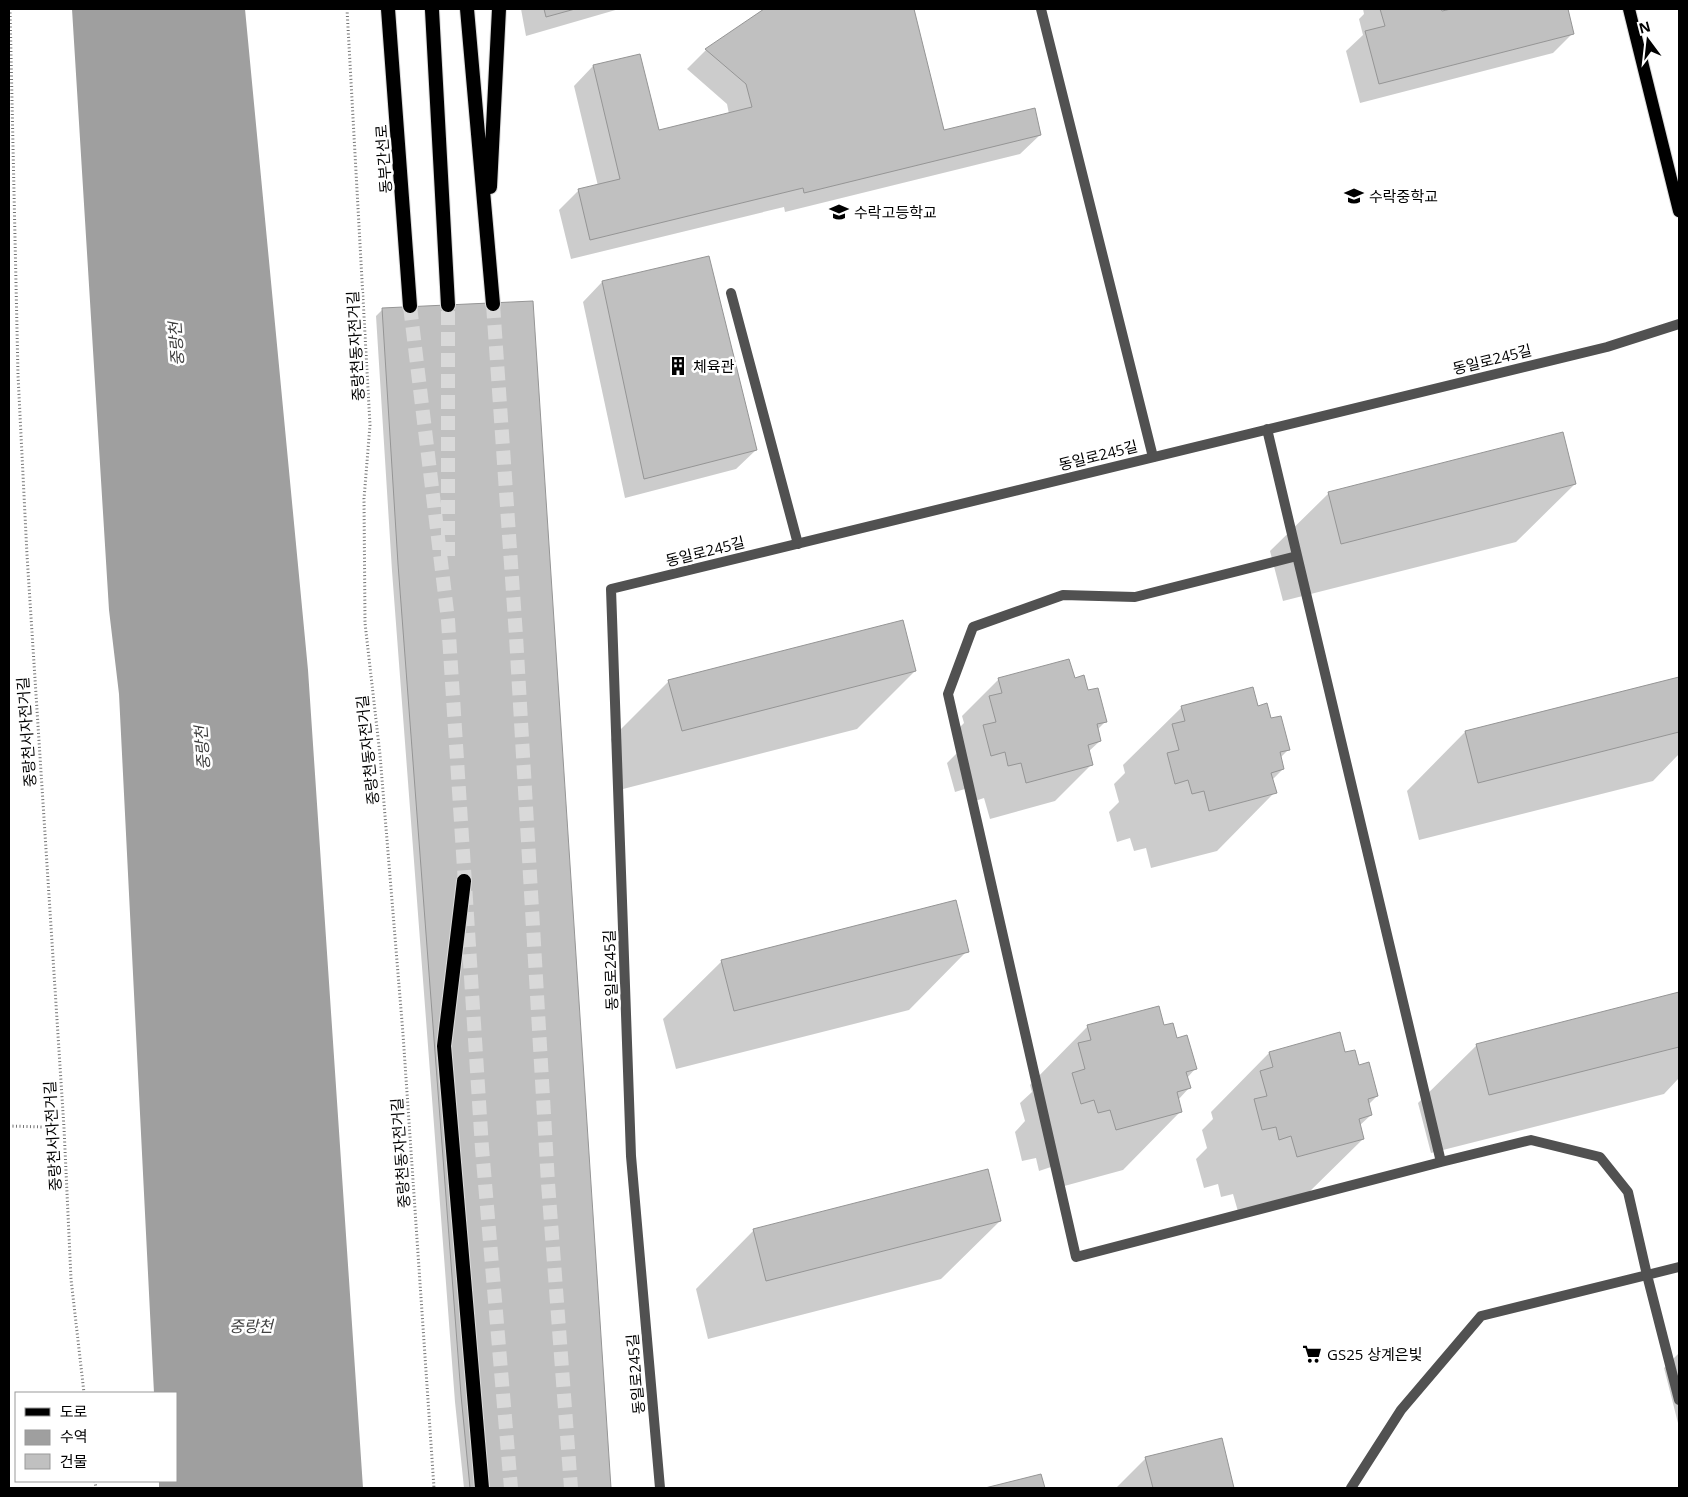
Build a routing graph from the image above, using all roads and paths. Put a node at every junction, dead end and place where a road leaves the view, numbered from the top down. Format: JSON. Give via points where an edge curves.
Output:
{"nodes":[{"id":1,"x":10,"y":9,"type":"edge"},
{"id":2,"x":347,"y":9,"type":"edge"},
{"id":3,"x":388,"y":9,"type":"edge"},
{"id":4,"x":467,"y":9,"type":"edge"},
{"id":5,"x":499,"y":9,"type":"edge"},
{"id":6,"x":1041,"y":9,"type":"edge"},
{"id":7,"x":1629,"y":9,"type":"edge"},
{"id":8,"x":432,"y":10,"type":"dead end"},
{"id":9,"x":1679,"y":211,"type":"edge"},
{"id":10,"x":488,"y":235,"type":"junction"},
{"id":11,"x":732,"y":294,"type":"dead end"},
{"id":12,"x":493,"y":304,"type":"tunnel mouth"},
{"id":13,"x":448,"y":305,"type":"tunnel mouth"},
{"id":14,"x":410,"y":306,"type":"tunnel mouth"},
{"id":15,"x":1679,"y":324,"type":"edge"},
{"id":16,"x":1268,"y":429,"type":"junction"},
{"id":17,"x":1153,"y":457,"type":"junction"},
{"id":18,"x":798,"y":544,"type":"junction"},
{"id":19,"x":1298,"y":556,"type":"junction"},
{"id":20,"x":464,"y":881,"type":"dead end"},
{"id":21,"x":9,"y":1126,"type":"edge"},
{"id":22,"x":44,"y":1127,"type":"dead end"},
{"id":23,"x":1441,"y":1162,"type":"junction"},
{"id":24,"x":1679,"y":1267,"type":"edge"},
{"id":25,"x":1647,"y":1275,"type":"junction"},
{"id":26,"x":84,"y":1392,"type":"edge"},
{"id":27,"x":1679,"y":1400,"type":"edge"},
{"id":28,"x":434,"y":1488,"type":"edge"},
{"id":29,"x":482,"y":1488,"type":"edge"},
{"id":30,"x":660,"y":1488,"type":"edge"},
{"id":31,"x":1351,"y":1488,"type":"edge"}],
"edges":[{"from":1,"to":26,"type":"path","name":"중랑천서자전거길","via":[[18,375],[27,564],[71,1279]]},
{"from":2,"to":28,"type":"path","name":"중랑천동자전거길","via":[[370,425],[364,499],[365,623],[380,754],[402,1024]]},
{"from":3,"to":14,"type":"highway","name":"동부간선로"},
{"from":4,"to":10,"type":"highway"},
{"from":5,"to":10,"type":"highway"},
{"from":6,"to":17,"type":"street"},
{"from":7,"to":9,"type":"main road"},
{"from":8,"to":13,"type":"highway"},
{"from":10,"to":12,"type":"highway"},
{"from":11,"to":18,"type":"street"},
{"from":15,"to":16,"type":"street","name":"동일로245길","via":[[1607,347]]},
{"from":16,"to":17,"type":"street","name":"동일로245길"},
{"from":16,"to":19,"type":"street"},
{"from":17,"to":18,"type":"street","name":"동일로245길"},
{"from":18,"to":30,"type":"street","name":"동일로245길","via":[[612,589],[631,1156]]},
{"from":19,"to":23,"type":"street"},
{"from":19,"to":23,"type":"street","via":[[1135,597],[1064,595],[973,627],[948,694],[1076,1257]]},
{"from":20,"to":29,"type":"highway","via":[[444,1046]]},
{"from":21,"to":22,"type":"path"},
{"from":23,"to":25,"type":"street","via":[[1531,1140],[1600,1157],[1628,1192]]},
{"from":24,"to":25,"type":"street"},
{"from":25,"to":27,"type":"street"},
{"from":25,"to":31,"type":"street","via":[[1481,1316],[1401,1410]]}]}
